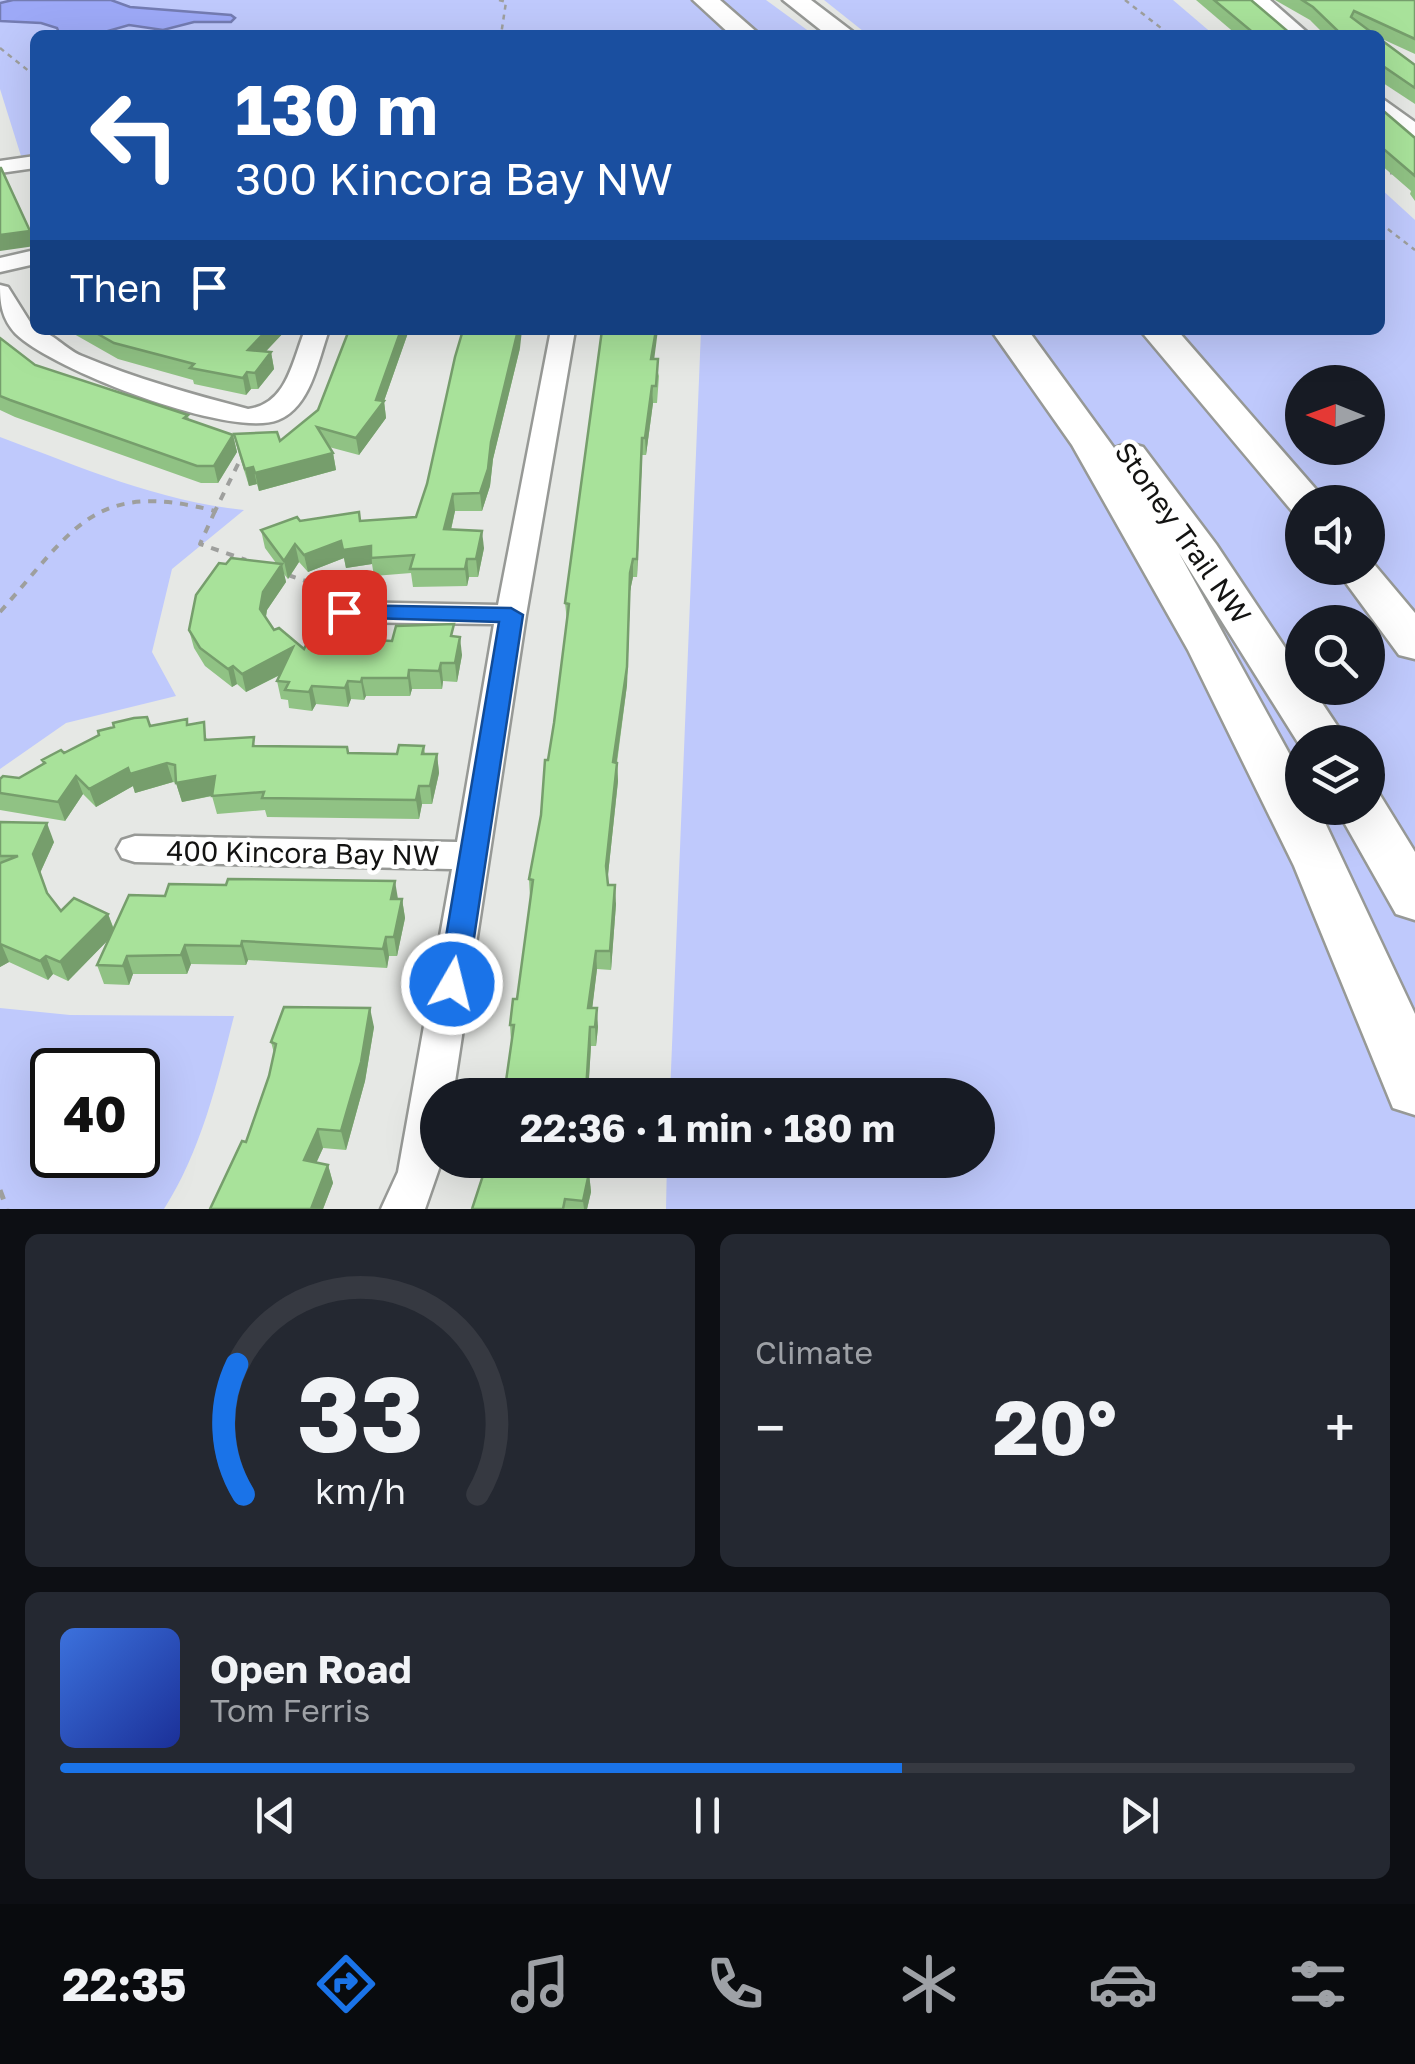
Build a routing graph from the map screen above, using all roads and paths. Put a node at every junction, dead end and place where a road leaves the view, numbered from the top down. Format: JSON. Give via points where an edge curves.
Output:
{"nodes":[{"id":1,"x":499,"y":0,"type":"edge"},
{"id":2,"x":705,"y":0,"type":"edge"},
{"id":3,"x":795,"y":0,"type":"edge"},
{"id":4,"x":808,"y":0,"type":"edge"},
{"id":5,"x":1124,"y":0,"type":"edge"},
{"id":6,"x":1260,"y":0,"type":"edge"},
{"id":7,"x":501,"y":30,"type":"edge"},
{"id":8,"x":741,"y":30,"type":"edge"},
{"id":9,"x":840,"y":30,"type":"edge"},
{"id":10,"x":841,"y":30,"type":"edge"},
{"id":11,"x":1163,"y":30,"type":"edge"},
{"id":12,"x":1295,"y":30,"type":"edge"},
{"id":13,"x":0,"y":48,"type":"edge"},
{"id":14,"x":30,"y":72,"type":"edge"},
{"id":15,"x":1385,"y":106,"type":"edge"},
{"id":16,"x":1415,"y":132,"type":"edge"},
{"id":17,"x":30,"y":163,"type":"edge"},
{"id":18,"x":0,"y":167,"type":"edge"},
{"id":19,"x":1398,"y":173,"type":"edge"},
{"id":20,"x":1385,"y":174,"type":"edge"},
{"id":21,"x":1385,"y":228,"type":"edge"},
{"id":22,"x":1415,"y":250,"type":"edge"},
{"id":23,"x":30,"y":258,"type":"edge"},
{"id":24,"x":0,"y":265,"type":"edge"},
{"id":25,"x":0,"y":292,"type":"edge"},
{"id":26,"x":30,"y":332,"type":"edge"},
{"id":27,"x":34,"y":335,"type":"edge"},
{"id":28,"x":315,"y":335,"type":"edge"},
{"id":29,"x":562,"y":335,"type":"edge"},
{"id":30,"x":1014,"y":335,"type":"edge"},
{"id":31,"x":1038,"y":335,"type":"edge"},
{"id":32,"x":1162,"y":335,"type":"edge"},
{"id":33,"x":271,"y":414,"type":"junction"},
{"id":34,"x":1294,"y":485,"type":"edge"},
{"id":35,"x":215,"y":512,"type":"junction"},
{"id":36,"x":254,"y":563,"type":"edge"},
{"id":37,"x":272,"y":570,"type":"edge"},
{"id":38,"x":1385,"y":574,"type":"edge"},
{"id":39,"x":1370,"y":585,"type":"edge"},
{"id":40,"x":0,"y":612,"type":"edge"},
{"id":41,"x":344,"y":612,"type":"joint"},
{"id":42,"x":1415,"y":612,"type":"edge"},
{"id":43,"x":511,"y":615,"type":"junction"},
{"id":44,"x":1415,"y":644,"type":"edge"},
{"id":45,"x":1313,"y":725,"type":"edge"},
{"id":46,"x":1372,"y":825,"type":"edge"},
{"id":47,"x":135,"y":850,"type":"dead end"},
{"id":48,"x":471,"y":856,"type":"junction"},
{"id":49,"x":1415,"y":899,"type":"edge"},
{"id":50,"x":1415,"y":1089,"type":"edge"},
{"id":51,"x":0,"y":1190,"type":"edge"},
{"id":52,"x":7,"y":1209,"type":"edge"},
{"id":53,"x":403,"y":1209,"type":"edge"}],
"edges":[{"from":1,"to":7,"type":"path","via":[[506,2]]},
{"from":2,"to":8,"type":"highway"},
{"from":3,"to":9,"type":"highway"},
{"from":4,"to":10,"type":"highway"},
{"from":5,"to":11,"type":"path"},
{"from":6,"to":12,"type":"street"},
{"from":13,"to":14,"type":"path"},
{"from":15,"to":16,"type":"street"},
{"from":17,"to":18,"type":"street"},
{"from":19,"to":20,"type":"path"},
{"from":21,"to":22,"type":"path"},
{"from":23,"to":24,"type":"street"},
{"from":25,"to":26,"type":"street"},
{"from":27,"to":33,"type":"street","via":[[65,358],[159,394],[248,418]]},
{"from":28,"to":33,"type":"street","via":[[290,401]]},
{"from":29,"to":43,"type":"street"},
{"from":30,"to":50,"type":"highway","via":[[1058,390],[1125,498],[1276,769],[1347,919]]},
{"from":31,"to":45,"type":"highway","name":"Stoney Trail NW","via":[[1200,553]]},
{"from":32,"to":34,"type":"highway"},
{"from":33,"to":35,"type":"path","via":[[252,437]]},
{"from":35,"to":36,"type":"path","via":[[200,544]]},
{"from":35,"to":40,"type":"path","via":[[145,500],[110,505]]},
{"from":37,"to":41,"type":"path","via":[[327,588]]},
{"from":38,"to":42,"type":"highway"},
{"from":39,"to":44,"type":"highway"},
{"from":41,"to":43,"type":"street"},
{"from":43,"to":48,"type":"street"},
{"from":46,"to":49,"type":"highway"},
{"from":47,"to":48,"type":"street","name":"400 Kincora Bay NW"},
{"from":48,"to":53,"type":"street","via":[[422,1152]]},
{"from":51,"to":52,"type":"path"}]}
